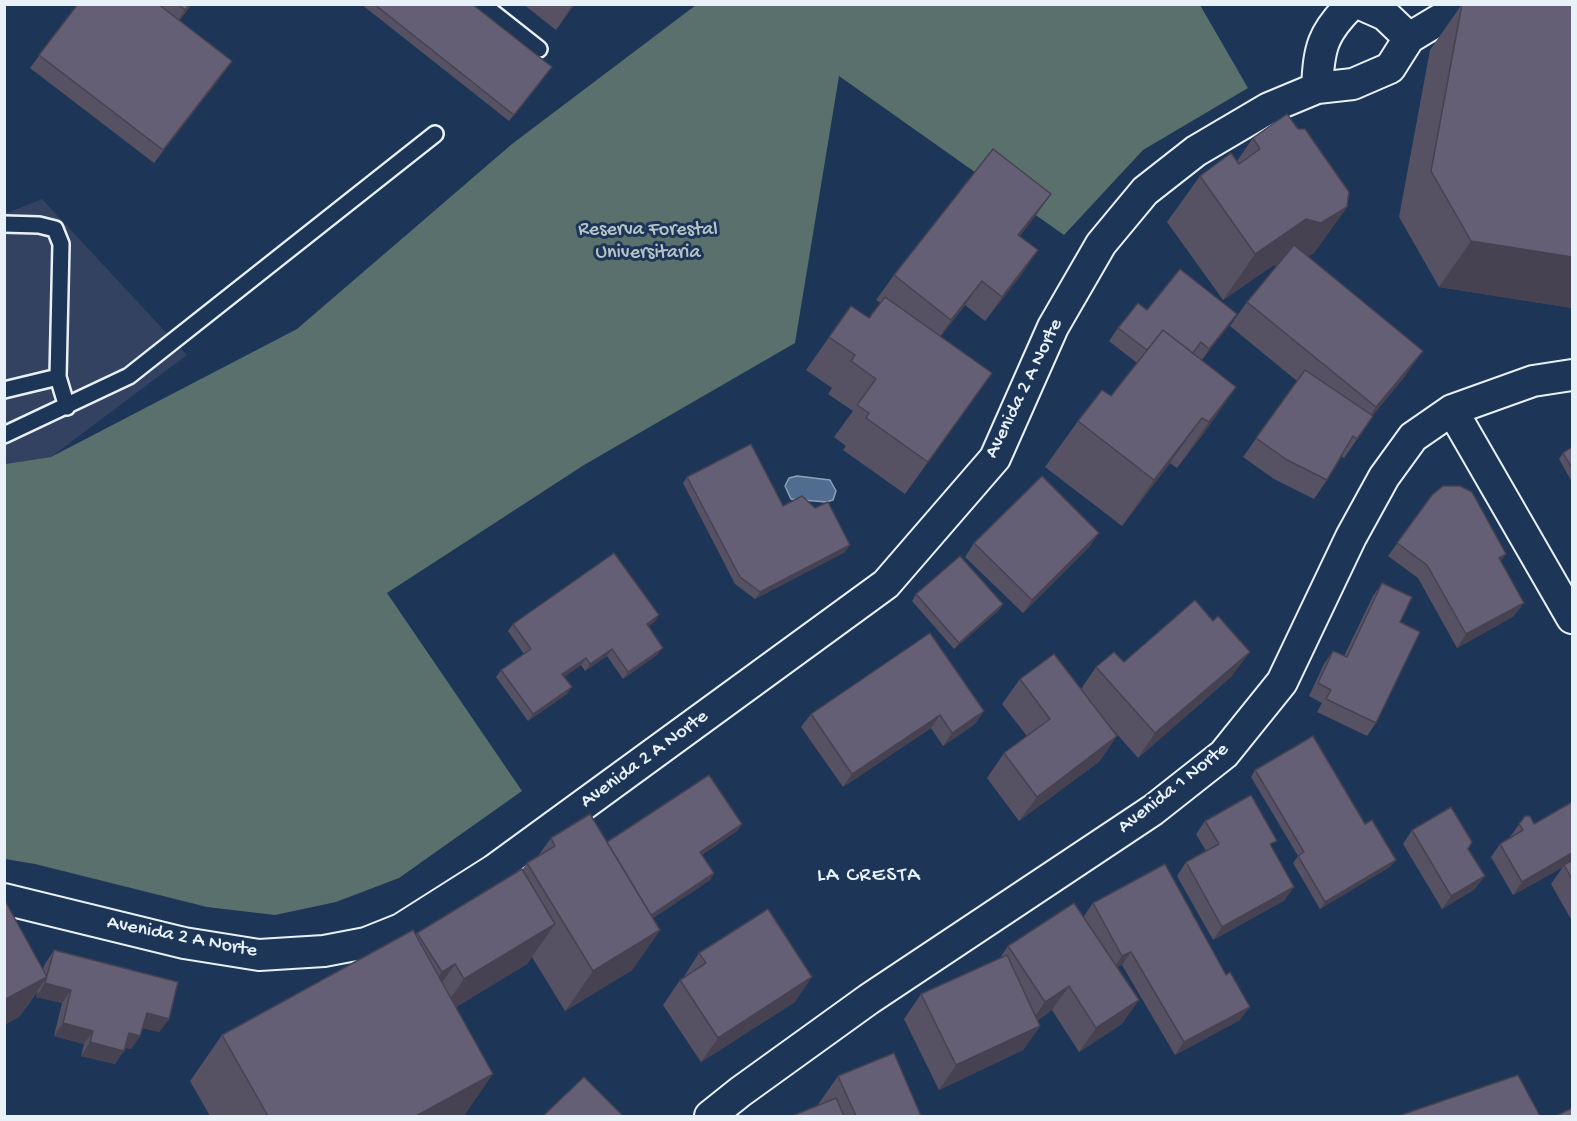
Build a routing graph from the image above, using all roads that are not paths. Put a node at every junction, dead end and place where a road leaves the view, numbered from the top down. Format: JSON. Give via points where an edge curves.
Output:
{"nodes":[{"id":1,"x":482,"y":4,"type":"edge"},
{"id":2,"x":1352,"y":4,"type":"edge"},
{"id":3,"x":1360,"y":4,"type":"edge"},
{"id":4,"x":1409,"y":38,"type":"junction"},
{"id":5,"x":1572,"y":40,"type":"edge"},
{"id":6,"x":538,"y":49,"type":"dead end"},
{"id":7,"x":1317,"y":88,"type":"junction"},
{"id":8,"x":435,"y":134,"type":"dead end"},
{"id":9,"x":4,"y":224,"type":"edge"},
{"id":10,"x":1572,"y":375,"type":"edge"},
{"id":11,"x":58,"y":377,"type":"junction"},
{"id":12,"x":4,"y":390,"type":"edge"},
{"id":13,"x":67,"y":407,"type":"junction"},
{"id":14,"x":1452,"y":410,"type":"junction"},
{"id":15,"x":4,"y":435,"type":"edge"},
{"id":16,"x":1572,"y":618,"type":"edge"},
{"id":17,"x":4,"y":899,"type":"edge"},
{"id":18,"x":711,"y":1116,"type":"edge"}],
"edges":[{"from":1,"to":6,"type":"lane"},
{"from":2,"to":7,"type":"street","via":[[1332,23],[1318,54]]},
{"from":3,"to":4,"type":"street","via":[[1385,15]]},
{"from":4,"to":5,"type":"street","via":[[1439,20],[1492,18]]},
{"from":4,"to":7,"type":"street","name":"Avenida 2 A Norte","via":[[1390,68],[1353,84]]},
{"from":7,"to":17,"type":"street","name":"Avenida 2 A Norte","via":[[1269,108],[1196,151],[1145,191],[1101,244],[1053,327],[995,458],[886,585],[495,870],[401,929],[366,943],[324,951],[259,955],[184,943]]},
{"from":8,"to":13,"type":"lane","via":[[129,376]]},
{"from":9,"to":11,"type":"lane","via":[[56,229],[61,244]]},
{"from":10,"to":14,"type":"street","name":"Avenida 1 Norte","via":[[1533,381]]},
{"from":11,"to":12,"type":"lane"},
{"from":11,"to":13,"type":"lane"},
{"from":13,"to":15,"type":"lane"},
{"from":14,"to":16,"type":"street"},
{"from":14,"to":18,"type":"street","name":"Avenida 1 Norte","via":[[1413,437],[1384,477],[1282,682],[1224,754],[1153,810],[869,999]]}]}
